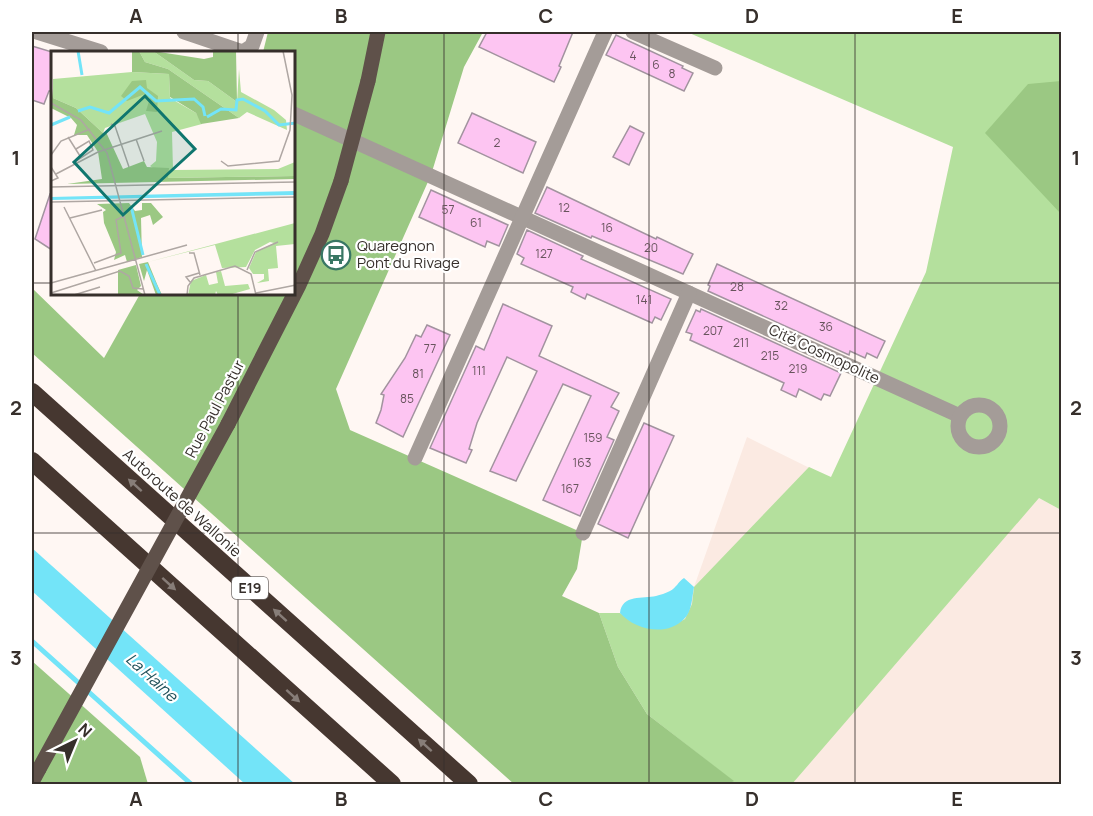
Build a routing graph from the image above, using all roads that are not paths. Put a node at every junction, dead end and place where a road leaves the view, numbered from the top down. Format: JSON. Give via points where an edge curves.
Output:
{"nodes":[{"id":1,"x":37,"y":32,"type":"edge"},
{"id":2,"x":184,"y":32,"type":"edge"},
{"id":3,"x":378,"y":32,"type":"edge"},
{"id":4,"x":605,"y":32,"type":"edge"},
{"id":5,"x":633,"y":32,"type":"edge"},
{"id":6,"x":249,"y":46,"type":"edge"},
{"id":7,"x":98,"y":51,"type":"edge"},
{"id":8,"x":715,"y":68,"type":"dead end"},
{"id":9,"x":296,"y":115,"type":"edge"},
{"id":10,"x":523,"y":217,"type":"junction"},
{"id":11,"x":296,"y":291,"type":"edge"},
{"id":12,"x":689,"y":293,"type":"junction"},
{"id":13,"x":293,"y":296,"type":"edge"},
{"id":14,"x":32,"y":392,"type":"edge"},
{"id":15,"x":960,"y":416,"type":"dead end"},
{"id":16,"x":415,"y":458,"type":"dead end"},
{"id":17,"x":32,"y":461,"type":"edge"},
{"id":18,"x":583,"y":533,"type":"dead end"},
{"id":19,"x":35,"y":776,"type":"edge"},
{"id":20,"x":392,"y":784,"type":"edge"},
{"id":21,"x":469,"y":784,"type":"edge"}],
"edges":[{"from":1,"to":7,"type":"street"},
{"from":2,"to":6,"type":"street"},
{"from":3,"to":11,"type":"main road","name":"Rue Paul Pastur","bridge":true,"via":[[341,181]]},
{"from":4,"to":10,"type":"street"},
{"from":5,"to":8,"type":"street"},
{"from":9,"to":10,"type":"street","name":"Cité Cosmopolite"},
{"from":10,"to":12,"type":"street","name":"Cité Cosmopolite"},
{"from":10,"to":16,"type":"street"},
{"from":12,"to":15,"type":"street","name":"Cité Cosmopolite"},
{"from":12,"to":18,"type":"street"},
{"from":13,"to":19,"type":"main road","name":"Rue Paul Pastur","bridge":true,"via":[[228,424]]},
{"from":21,"to":14,"type":"highway","name":"Autoroute de Wallonie","number":"E19","one_way":true},
{"from":17,"to":20,"type":"highway","one_way":true}]}
